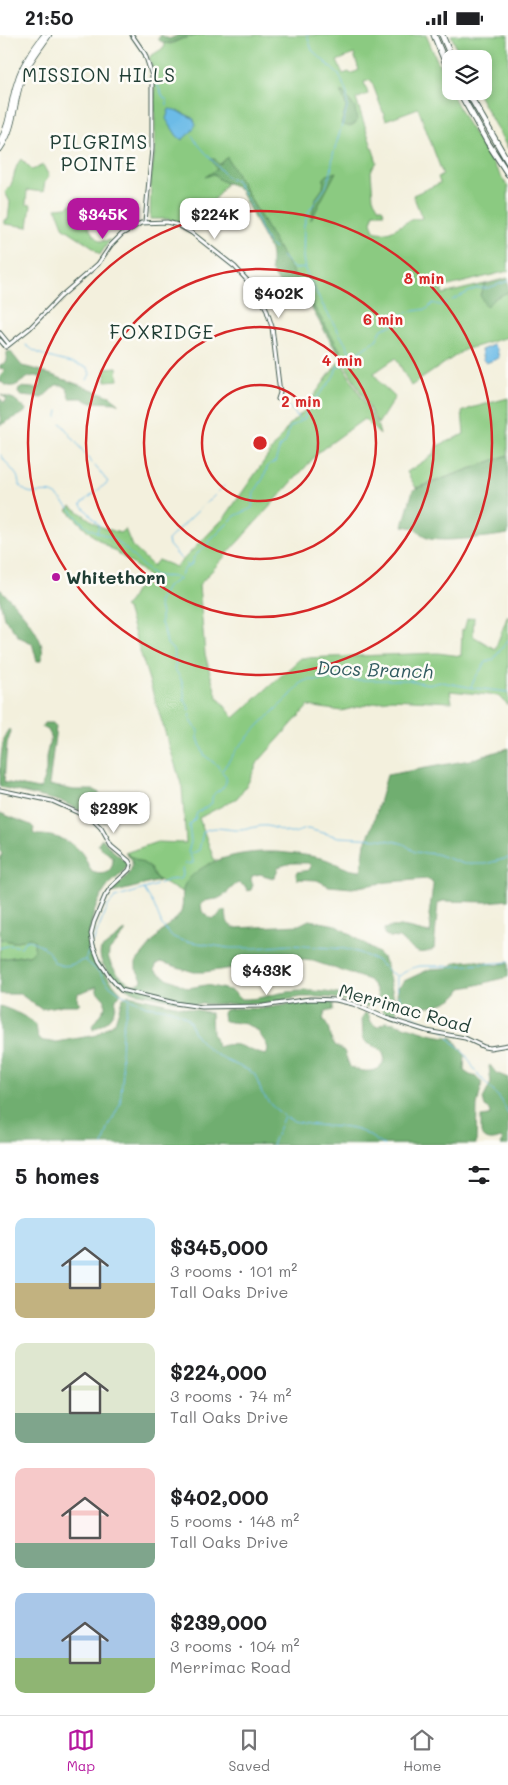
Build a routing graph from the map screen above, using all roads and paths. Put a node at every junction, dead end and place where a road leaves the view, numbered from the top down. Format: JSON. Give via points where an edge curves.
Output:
{"nodes":[{"id":1,"x":44,"y":35,"type":"edge"},
{"id":2,"x":49,"y":35,"type":"edge"},
{"id":3,"x":132,"y":35,"type":"edge"},
{"id":4,"x":434,"y":35,"type":"edge"},
{"id":5,"x":442,"y":35,"type":"edge"},
{"id":6,"x":448,"y":50,"type":"edge"},
{"id":7,"x":442,"y":54,"type":"edge"},
{"id":8,"x":464,"y":100,"type":"edge"},
{"id":9,"x":472,"y":100,"type":"edge"},
{"id":10,"x":0,"y":141,"type":"edge"},
{"id":11,"x":0,"y":149,"type":"edge"},
{"id":12,"x":508,"y":162,"type":"edge"},
{"id":13,"x":508,"y":174,"type":"edge"},
{"id":14,"x":145,"y":222,"type":"junction"},
{"id":15,"x":0,"y":333,"type":"edge"},
{"id":16,"x":0,"y":340,"type":"edge"},
{"id":17,"x":8,"y":345,"type":"junction"},
{"id":18,"x":278,"y":399,"type":"dead end"},
{"id":19,"x":0,"y":790,"type":"edge"},
{"id":20,"x":508,"y":1045,"type":"edge"}],
"edges":[{"from":1,"to":10,"type":"main road","via":[[18,76],[9,120]]},
{"from":2,"to":11,"type":"main road","via":[[23,77],[9,134]]},
{"from":3,"to":14,"type":"street","via":[[152,74],[152,149]]},
{"from":4,"to":7,"type":"highway"},
{"from":5,"to":6,"type":"highway"},
{"from":8,"to":13,"type":"highway"},
{"from":9,"to":12,"type":"highway"},
{"from":14,"to":17,"type":"street","via":[[135,225],[113,242],[98,264]]},
{"from":14,"to":18,"type":"street","via":[[167,222],[187,230],[229,262],[253,286],[266,308],[272,327]]},
{"from":15,"to":17,"type":"street"},
{"from":16,"to":17,"type":"street"},
{"from":19,"to":20,"type":"street","name":"Merrimac Road","via":[[52,801],[92,819],[111,846],[130,861],[129,870],[105,896],[91,934],[99,961],[118,987],[126,992],[202,1007],[336,1000],[427,1031],[458,1036],[484,1047]]}]}
